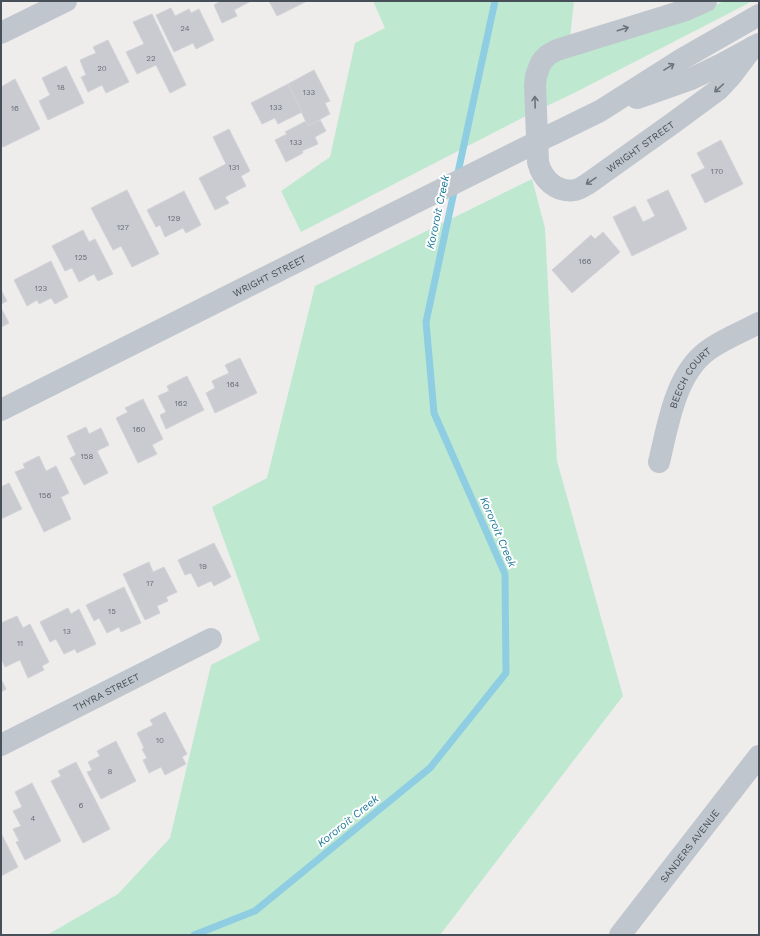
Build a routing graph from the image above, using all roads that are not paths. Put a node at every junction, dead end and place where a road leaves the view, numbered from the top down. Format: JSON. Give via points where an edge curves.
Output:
{"nodes":[{"id":1,"x":66,"y":1,"type":"edge"},
{"id":2,"x":706,"y":1,"type":"edge"},
{"id":3,"x":759,"y":15,"type":"edge"},
{"id":4,"x":1,"y":33,"type":"edge"},
{"id":5,"x":757,"y":43,"type":"edge"},
{"id":6,"x":600,"y":111,"type":"junction"},
{"id":7,"x":759,"y":323,"type":"edge"},
{"id":8,"x":1,"y":410,"type":"edge"},
{"id":9,"x":659,"y":462,"type":"dead end"},
{"id":10,"x":211,"y":639,"type":"dead end"},
{"id":11,"x":1,"y":745,"type":"edge"},
{"id":12,"x":759,"y":756,"type":"edge"},
{"id":13,"x":620,"y":935,"type":"edge"}],
"edges":[{"from":1,"to":4,"type":"street"},
{"from":5,"to":2,"type":"street","name":"WRIGHT STREET","one_way":true,"via":[[718,90],[589,183],[571,190],[550,183],[541,172],[538,162],[535,85],[537,72],[543,60],[557,50],[686,10]]},
{"from":6,"to":3,"type":"street","name":"WRIGHT STREET","one_way":true,"via":[[682,59]]},
{"from":5,"to":6,"type":"street","name":"WRIGHT STREET","via":[[691,79]]},
{"from":6,"to":8,"type":"street","name":"WRIGHT STREET","bridge":true},
{"from":7,"to":9,"type":"street","name":"BEECH COURT","via":[[707,351],[687,373],[671,412]]},
{"from":10,"to":11,"type":"street","name":"THYRA STREET"},
{"from":12,"to":13,"type":"street","name":"SANDERS AVENUE"}]}
